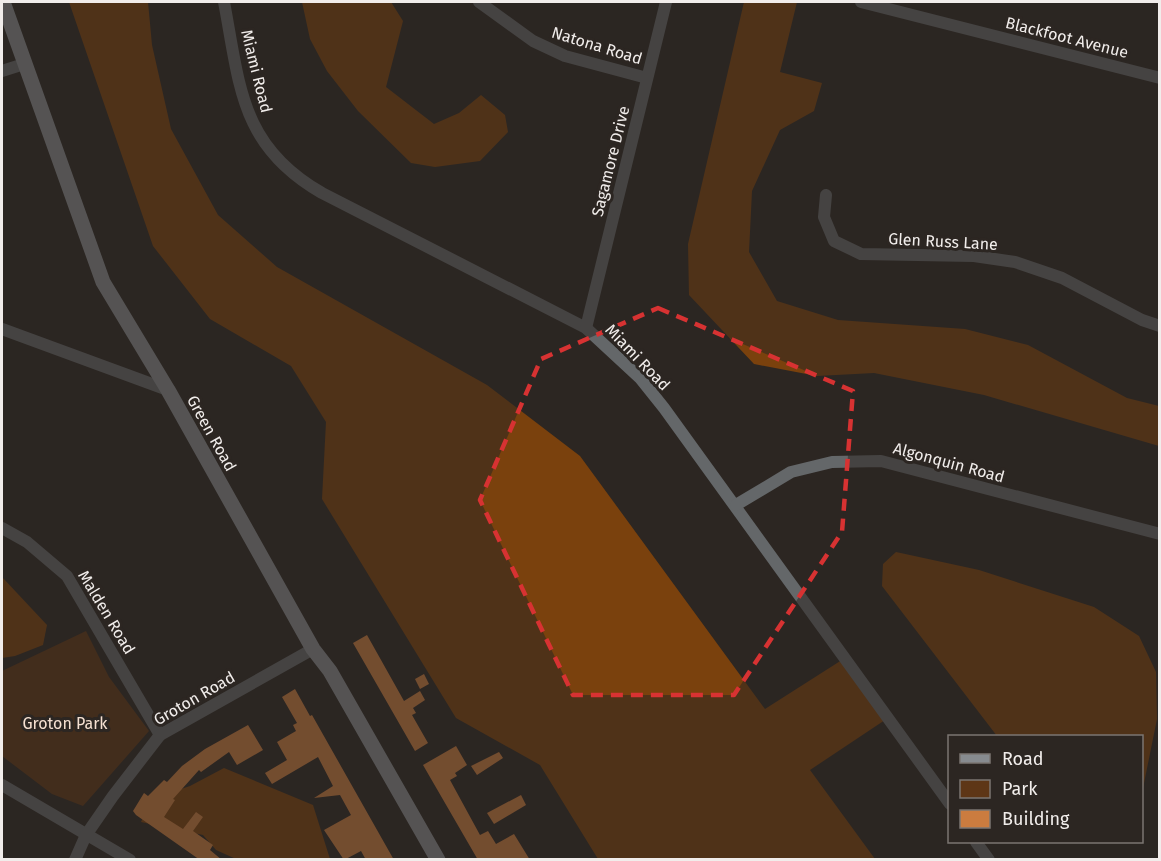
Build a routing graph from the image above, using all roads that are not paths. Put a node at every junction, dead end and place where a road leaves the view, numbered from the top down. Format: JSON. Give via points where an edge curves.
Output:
{"nodes":[{"id":1,"x":3,"y":2,"type":"edge"},
{"id":2,"x":224,"y":2,"type":"edge"},
{"id":3,"x":479,"y":2,"type":"edge"},
{"id":4,"x":666,"y":2,"type":"edge"},
{"id":5,"x":861,"y":2,"type":"edge"},
{"id":6,"x":24,"y":64,"type":"junction"},
{"id":7,"x":2,"y":72,"type":"edge"},
{"id":8,"x":647,"y":78,"type":"junction"},
{"id":9,"x":1160,"y":78,"type":"edge"},
{"id":10,"x":826,"y":195,"type":"dead end"},
{"id":11,"x":1160,"y":326,"type":"edge"},
{"id":12,"x":586,"y":328,"type":"junction"},
{"id":13,"x":2,"y":329,"type":"edge"},
{"id":14,"x":168,"y":390,"type":"junction"},
{"id":15,"x":736,"y":506,"type":"junction"},
{"id":16,"x":2,"y":528,"type":"edge"},
{"id":17,"x":1160,"y":534,"type":"edge"},
{"id":18,"x":313,"y":649,"type":"junction"},
{"id":19,"x":160,"y":735,"type":"junction"},
{"id":20,"x":2,"y":785,"type":"edge"},
{"id":21,"x":948,"y":801,"type":"edge"},
{"id":22,"x":86,"y":836,"type":"junction"},
{"id":23,"x":977,"y":843,"type":"edge"},
{"id":24,"x":75,"y":860,"type":"edge"},
{"id":25,"x":130,"y":860,"type":"edge"},
{"id":26,"x":438,"y":860,"type":"edge"},
{"id":27,"x":989,"y":860,"type":"edge"}],
"edges":[{"from":1,"to":6,"type":"main road","name":"Green Road"},
{"from":2,"to":12,"type":"street","name":"Miami Road","via":[[248,111],[261,141],[278,162],[322,193]]},
{"from":3,"to":8,"type":"street","name":"Natona Road","via":[[533,41],[565,56]]},
{"from":4,"to":8,"type":"street","name":"Sagamore Drive"},
{"from":5,"to":9,"type":"street","name":"Blackfoot Avenue"},
{"from":6,"to":7,"type":"street"},
{"from":6,"to":14,"type":"main road","name":"Green Road","via":[[103,282]]},
{"from":8,"to":12,"type":"street","name":"Sagamore Drive"},
{"from":10,"to":11,"type":"street","name":"Glen Russ Lane","via":[[824,217],[834,241],[861,254],[974,256],[1015,262],[1062,278]]},
{"from":12,"to":15,"type":"street","name":"Miami Road","via":[[640,378]]},
{"from":13,"to":14,"type":"street"},
{"from":14,"to":18,"type":"main road","name":"Green Road"},
{"from":15,"to":17,"type":"street","name":"Algonquin Road","via":[[791,472],[832,462],[881,461]]},
{"from":15,"to":21,"type":"street","name":"Miami Road"},
{"from":16,"to":19,"type":"street","name":"Malden Road","via":[[27,542],[67,576]]},
{"from":18,"to":19,"type":"street","name":"Groton Road"},
{"from":18,"to":26,"type":"main road","name":"Green Road","via":[[330,671]]},
{"from":19,"to":22,"type":"street","name":"Groton Road"},
{"from":20,"to":22,"type":"street"},
{"from":22,"to":24,"type":"street","name":"Groton Road"},
{"from":22,"to":25,"type":"street"},
{"from":23,"to":27,"type":"street"}]}
